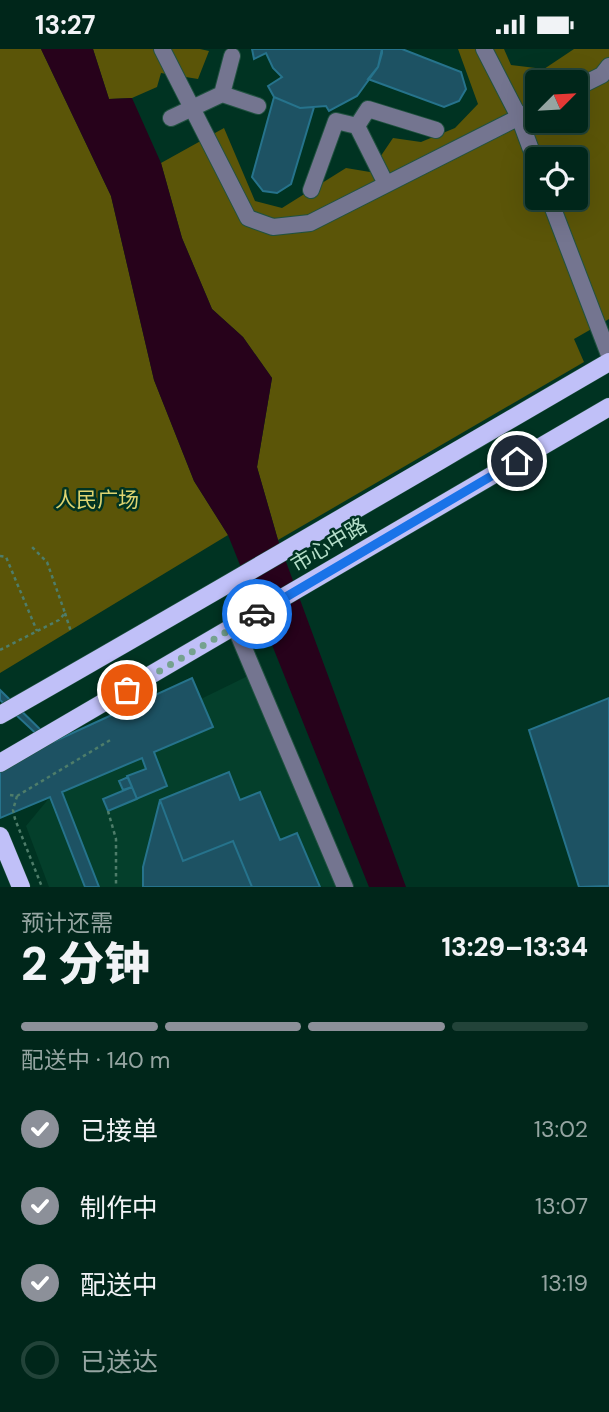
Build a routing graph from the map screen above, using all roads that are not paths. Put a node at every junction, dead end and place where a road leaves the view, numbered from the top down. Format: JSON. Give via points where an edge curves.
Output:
{"nodes":[{"id":1,"x":162,"y":49,"type":"edge"},
{"id":2,"x":484,"y":49,"type":"edge"},
{"id":3,"x":232,"y":56,"type":"dead end"},
{"id":4,"x":609,"y":67,"type":"edge"},
{"id":5,"x":588,"y":82,"type":"edge"},
{"id":6,"x":222,"y":94,"type":"junction"},
{"id":7,"x":258,"y":106,"type":"dead end"},
{"id":8,"x":192,"y":108,"type":"junction"},
{"id":9,"x":525,"y":114,"type":"edge"},
{"id":10,"x":519,"y":117,"type":"junction"},
{"id":11,"x":171,"y":118,"type":"dead end"},
{"id":12,"x":357,"y":126,"type":"junction"},
{"id":13,"x":436,"y":129,"type":"dead end"},
{"id":14,"x":530,"y":147,"type":"edge"},
{"id":15,"x":386,"y":184,"type":"junction"},
{"id":16,"x":311,"y":190,"type":"dead end"},
{"id":17,"x":554,"y":210,"type":"edge"},
{"id":18,"x":609,"y":355,"type":"edge"},
{"id":19,"x":609,"y":362,"type":"edge"},
{"id":20,"x":609,"y":407,"type":"edge"},
{"id":21,"x":239,"y":625,"type":"junction"},
{"id":22,"x":0,"y":715,"type":"edge"},
{"id":23,"x":0,"y":763,"type":"edge"},
{"id":24,"x":0,"y":837,"type":"edge"},
{"id":25,"x":21,"y":887,"type":"edge"},
{"id":26,"x":345,"y":887,"type":"edge"}],
"edges":[{"from":1,"to":8,"type":"lane"},
{"from":2,"to":10,"type":"lane"},
{"from":3,"to":6,"type":"lane"},
{"from":4,"to":5,"type":"lane"},
{"from":6,"to":7,"type":"lane"},
{"from":6,"to":8,"type":"lane"},
{"from":8,"to":11,"type":"lane"},
{"from":8,"to":15,"type":"lane","via":[[248,218],[273,227],[310,223]]},
{"from":9,"to":10,"type":"lane"},
{"from":10,"to":14,"type":"lane"},
{"from":10,"to":15,"type":"lane"},
{"from":12,"to":13,"type":"lane","via":[[368,109]]},
{"from":12,"to":15,"type":"lane"},
{"from":12,"to":16,"type":"lane","via":[[336,121]]},
{"from":17,"to":18,"type":"lane"},
{"from":19,"to":22,"type":"main road","name":"市心中路"},
{"from":20,"to":21,"type":"main road","name":"市心中路"},
{"from":21,"to":23,"type":"main road","name":"市心中路"},
{"from":21,"to":26,"type":"lane"},
{"from":24,"to":25,"type":"main road"}]}
